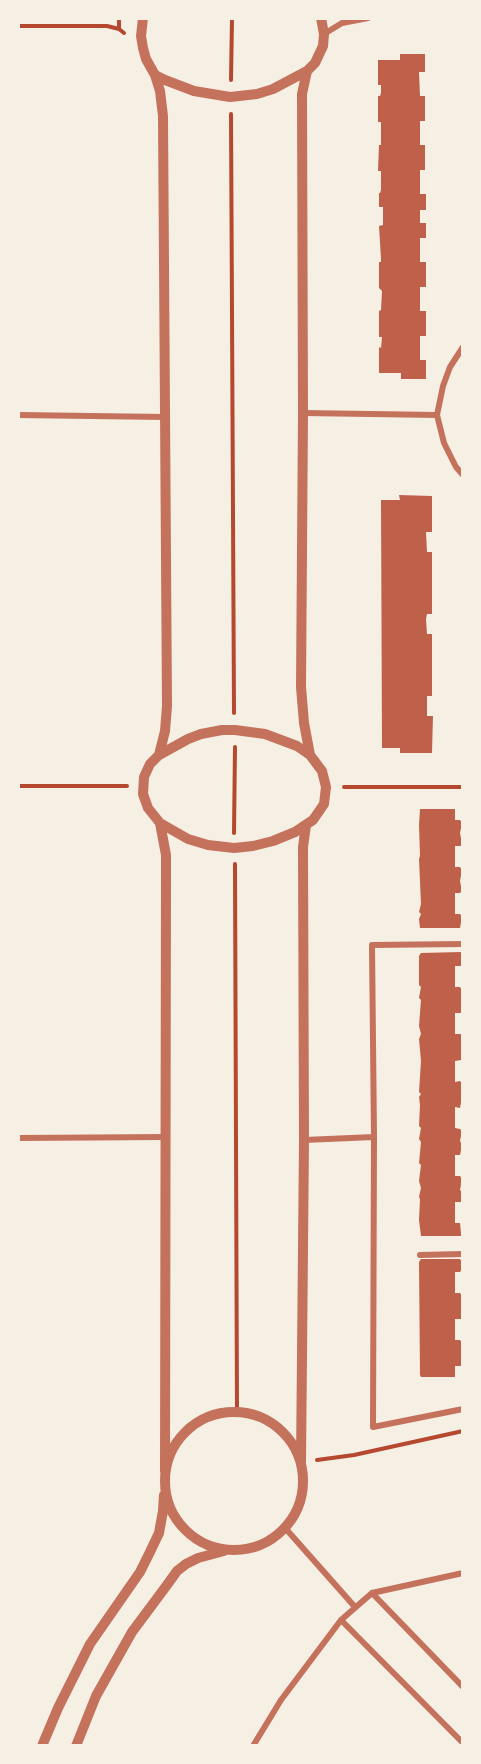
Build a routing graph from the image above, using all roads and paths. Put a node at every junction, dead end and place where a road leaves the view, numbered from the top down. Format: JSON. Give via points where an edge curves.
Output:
{"nodes":[{"id":1,"x":119,"y":18,"type":"edge"},
{"id":2,"x":143,"y":18,"type":"edge"},
{"id":3,"x":321,"y":18,"type":"edge"},
{"id":4,"x":368,"y":18,"type":"edge"},
{"id":5,"x":18,"y":26,"type":"edge"},
{"id":6,"x":324,"y":34,"type":"junction"},
{"id":7,"x":307,"y":71,"type":"junction"},
{"id":8,"x":155,"y":75,"type":"junction"},
{"id":9,"x":463,"y":347,"type":"edge"},
{"id":10,"x":303,"y":413,"type":"junction"},
{"id":11,"x":18,"y":415,"type":"edge"},
{"id":12,"x":437,"y":415,"type":"junction"},
{"id":13,"x":165,"y":417,"type":"junction"},
{"id":14,"x":463,"y":475,"type":"edge"},
{"id":15,"x":159,"y":755,"type":"junction"},
{"id":16,"x":310,"y":755,"type":"junction"},
{"id":17,"x":18,"y":786,"type":"edge"},
{"id":18,"x":142,"y":786,"type":"junction"},
{"id":19,"x":326,"y":787,"type":"junction"},
{"id":20,"x":463,"y":788,"type":"edge"},
{"id":21,"x":160,"y":823,"type":"junction"},
{"id":22,"x":306,"y":825,"type":"junction"},
{"id":23,"x":463,"y":944,"type":"edge"},
{"id":24,"x":166,"y":1137,"type":"junction"},
{"id":25,"x":374,"y":1137,"type":"junction"},
{"id":26,"x":18,"y":1138,"type":"edge"},
{"id":27,"x":304,"y":1140,"type":"junction"},
{"id":28,"x":463,"y":1254,"type":"edge"},
{"id":29,"x":420,"y":1255,"type":"dead end"},
{"id":30,"x":463,"y":1408,"type":"edge"},
{"id":31,"x":463,"y":1431,"type":"edge"},
{"id":32,"x":302,"y":1462,"type":"junction"},
{"id":33,"x":165,"y":1471,"type":"junction"},
{"id":34,"x":165,"y":1483,"type":"junction"},
{"id":35,"x":286,"y":1529,"type":"junction"},
{"id":36,"x":226,"y":1551,"type":"junction"},
{"id":37,"x":463,"y":1573,"type":"edge"},
{"id":38,"x":372,"y":1593,"type":"junction"},
{"id":39,"x":356,"y":1607,"type":"junction"},
{"id":40,"x":341,"y":1620,"type":"junction"},
{"id":41,"x":463,"y":1687,"type":"edge"},
{"id":42,"x":463,"y":1743,"type":"edge"},
{"id":43,"x":42,"y":1746,"type":"edge"},
{"id":44,"x":76,"y":1746,"type":"edge"},
{"id":45,"x":253,"y":1746,"type":"edge"}],
"edges":[{"from":1,"to":5,"type":"path","via":[[120,29]]},
{"from":2,"to":8,"type":"street","via":[[143,48]]},
{"from":3,"to":6,"type":"street"},
{"from":4,"to":6,"type":"street","via":[[342,23]]},
{"from":6,"to":7,"type":"street","via":[[320,54]]},
{"from":7,"to":8,"type":"street","via":[[273,89],[230,97],[194,91]]},
{"from":7,"to":10,"type":"street","via":[[302,94]]},
{"from":8,"to":13,"type":"street","via":[[163,116]]},
{"from":9,"to":12,"type":"street","via":[[443,386]]},
{"from":10,"to":12,"type":"street"},
{"from":10,"to":16,"type":"street","via":[[301,687]]},
{"from":11,"to":13,"type":"street"},
{"from":12,"to":14,"type":"street","via":[[444,443]]},
{"from":13,"to":15,"type":"street","via":[[167,706]]},
{"from":15,"to":16,"type":"street","via":[[201,734],[235,730],[275,736]]},
{"from":15,"to":18,"type":"street","via":[[146,771]]},
{"from":16,"to":19,"type":"street","via":[[322,771]]},
{"from":17,"to":18,"type":"path"},
{"from":18,"to":21,"type":"street","via":[[148,808]]},
{"from":19,"to":20,"type":"path"},
{"from":19,"to":22,"type":"street","via":[[324,804]]},
{"from":21,"to":22,"type":"street","via":[[188,839],[234,848],[273,841]]},
{"from":21,"to":24,"type":"street","via":[[166,855]]},
{"from":22,"to":27,"type":"street"},
{"from":23,"to":25,"type":"street","via":[[372,945]]},
{"from":24,"to":26,"type":"street"},
{"from":24,"to":33,"type":"street"},
{"from":25,"to":27,"type":"street"},
{"from":25,"to":30,"type":"street","via":[[373,1427]]},
{"from":27,"to":32,"type":"street"},
{"from":28,"to":29,"type":"street"},
{"from":31,"to":32,"type":"path"},
{"from":32,"to":33,"type":"street","via":[[291,1441],[274,1424],[253,1414],[230,1412],[207,1417],[187,1430],[173,1449]]},
{"from":32,"to":35,"type":"street","via":[[304,1486],[299,1509]]},
{"from":33,"to":34,"type":"street"},
{"from":34,"to":36,"type":"street","via":[[168,1503],[177,1521],[207,1546]]},
{"from":34,"to":43,"type":"street","via":[[159,1533],[140,1572],[90,1644]]},
{"from":35,"to":36,"type":"street","via":[[269,1542],[248,1550]]},
{"from":35,"to":39,"type":"street"},
{"from":36,"to":44,"type":"street","via":[[198,1558],[177,1571],[132,1632],[96,1696]]},
{"from":37,"to":38,"type":"street"},
{"from":38,"to":39,"type":"street"},
{"from":38,"to":41,"type":"street"},
{"from":39,"to":40,"type":"street"},
{"from":40,"to":42,"type":"street"},
{"from":40,"to":45,"type":"street","via":[[281,1700]]}]}
